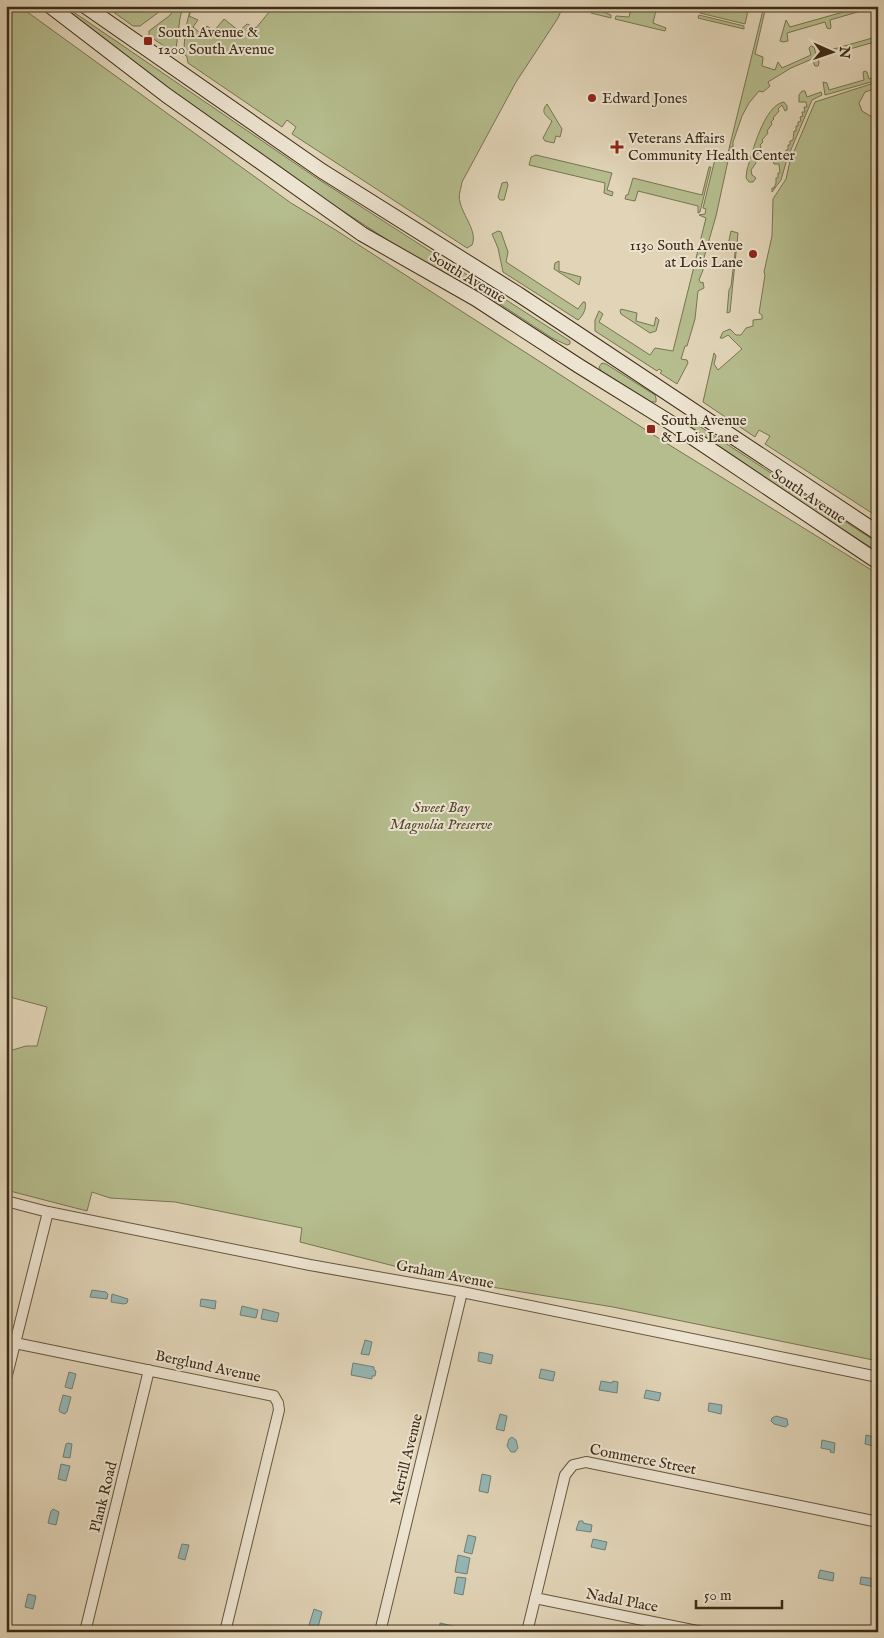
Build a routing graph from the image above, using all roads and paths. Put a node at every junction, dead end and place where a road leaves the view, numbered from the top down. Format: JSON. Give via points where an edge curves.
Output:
{"nodes":[{"id":1,"x":50,"y":6,"type":"edge"},
{"id":2,"x":85,"y":6,"type":"edge"},
{"id":3,"x":64,"y":11,"type":"edge"},
{"id":4,"x":878,"y":533,"type":"edge"},
{"id":5,"x":878,"y":562,"type":"edge"},
{"id":6,"x":6,"y":1201,"type":"edge"},
{"id":7,"x":48,"y":1212,"type":"junction"},
{"id":8,"x":462,"y":1292,"type":"junction"},
{"id":9,"x":15,"y":1343,"type":"junction"},
{"id":10,"x":149,"y":1370,"type":"junction"},
{"id":11,"x":878,"y":1377,"type":"edge"},
{"id":12,"x":6,"y":1380,"type":"edge"},
{"id":13,"x":878,"y":1522,"type":"edge"},
{"id":14,"x":535,"y":1598,"type":"junction"},
{"id":15,"x":85,"y":1632,"type":"edge"},
{"id":16,"x":225,"y":1632,"type":"edge"},
{"id":17,"x":380,"y":1632,"type":"edge"},
{"id":18,"x":527,"y":1632,"type":"edge"},
{"id":19,"x":702,"y":1632,"type":"edge"}],
"edges":[{"from":1,"to":3,"type":"street","name":"South Avenue"},
{"from":2,"to":4,"type":"street","name":"South Avenue","via":[[322,172],[518,294]]},
{"from":3,"to":5,"type":"street","name":"South Avenue","via":[[174,100],[362,234],[476,300],[671,423]]},
{"from":6,"to":7,"type":"street","name":"Graham Avenue"},
{"from":7,"to":8,"type":"street","name":"Graham Avenue"},
{"from":7,"to":9,"type":"street"},
{"from":8,"to":11,"type":"street","name":"Graham Avenue"},
{"from":8,"to":17,"type":"street","name":"Merrill Avenue"},
{"from":9,"to":10,"type":"street","name":"Berglund Avenue"},
{"from":9,"to":12,"type":"street"},
{"from":10,"to":15,"type":"street","name":"Plank Road"},
{"from":10,"to":16,"type":"street","name":"Berglund Avenue","via":[[269,1394],[278,1402],[279,1410]]},
{"from":13,"to":14,"type":"street","name":"Commerce Street","via":[[586,1462],[573,1464],[565,1475]]},
{"from":14,"to":18,"type":"street","name":"Commerce Street"},
{"from":14,"to":19,"type":"street","name":"Nadal Place"}]}
